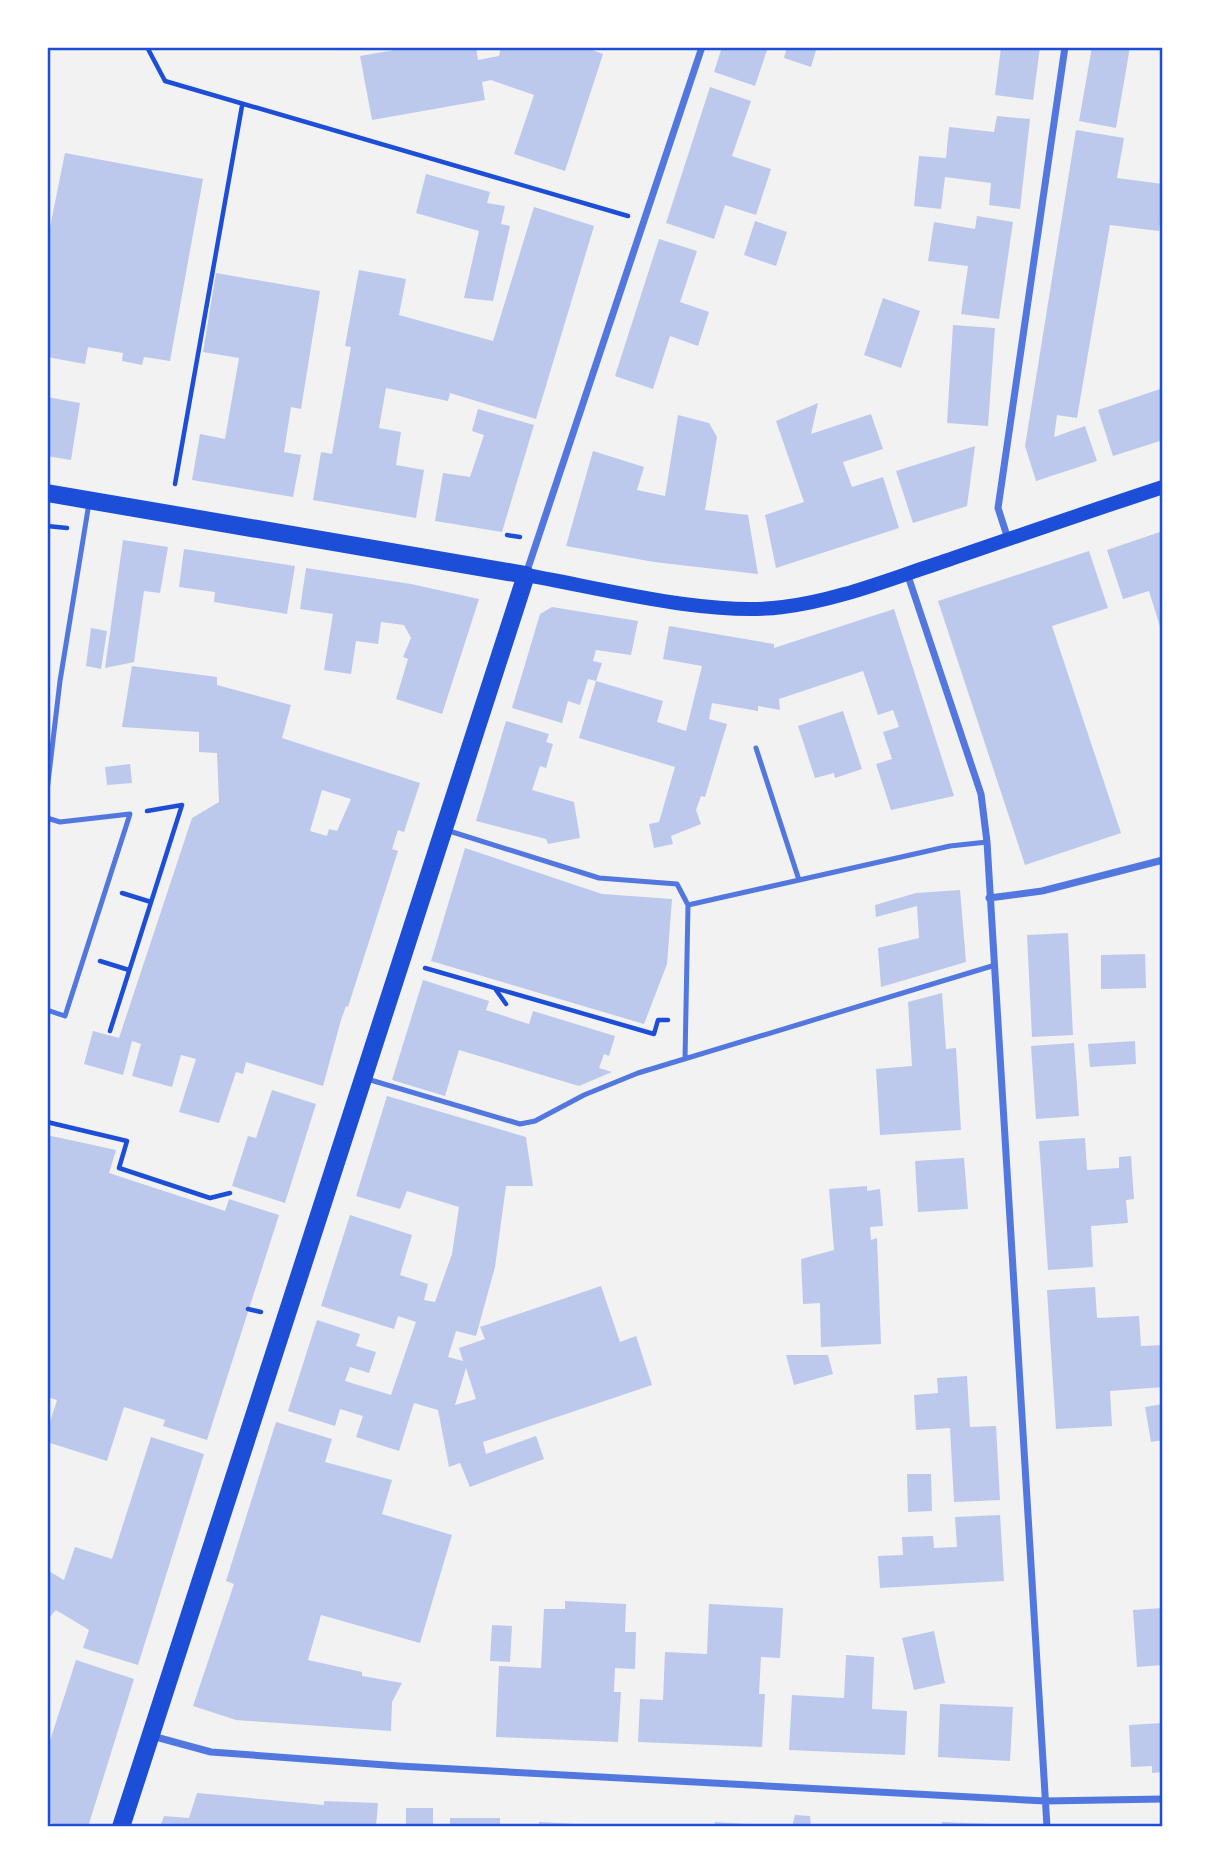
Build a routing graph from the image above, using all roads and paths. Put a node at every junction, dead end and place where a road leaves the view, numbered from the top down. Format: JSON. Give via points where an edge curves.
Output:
{"nodes":[{"id":1,"x":147,"y":47,"type":"edge"},
{"id":2,"x":702,"y":47,"type":"edge"},
{"id":3,"x":1065,"y":47,"type":"edge"},
{"id":4,"x":242,"y":106,"type":"junction"},
{"id":5,"x":644,"y":220,"type":"junction"},
{"id":6,"x":175,"y":485,"type":"dead end"},
{"id":7,"x":1163,"y":486,"type":"edge"},
{"id":8,"x":47,"y":493,"type":"edge"},
{"id":9,"x":90,"y":500,"type":"junction"},
{"id":10,"x":1008,"y":540,"type":"junction"},
{"id":11,"x":907,"y":573,"type":"junction"},
{"id":12,"x":526,"y":575,"type":"junction"},
{"id":13,"x":756,"y":748,"type":"dead end"},
{"id":14,"x":47,"y":790,"type":"edge"},
{"id":15,"x":131,"y":814,"type":"junction"},
{"id":16,"x":47,"y":818,"type":"edge"},
{"id":17,"x":443,"y":830,"type":"junction"},
{"id":18,"x":987,"y":842,"type":"junction"},
{"id":19,"x":1163,"y":860,"type":"edge"},
{"id":20,"x":799,"y":880,"type":"junction"},
{"id":21,"x":107,"y":888,"type":"junction"},
{"id":22,"x":989,"y":898,"type":"junction"},
{"id":23,"x":151,"y":902,"type":"junction"},
{"id":24,"x":688,"y":905,"type":"junction"},
{"id":25,"x":84,"y":957,"type":"junction"},
{"id":26,"x":400,"y":961,"type":"junction"},
{"id":27,"x":992,"y":966,"type":"junction"},
{"id":28,"x":129,"y":970,"type":"junction"},
{"id":29,"x":496,"y":990,"type":"junction"},
{"id":30,"x":506,"y":1004,"type":"dead end"},
{"id":31,"x":47,"y":1010,"type":"edge"},
{"id":32,"x":685,"y":1019,"type":"junction"},
{"id":33,"x":110,"y":1031,"type":"dead end"},
{"id":34,"x":685,"y":1059,"type":"junction"},
{"id":35,"x":362,"y":1077,"type":"junction"},
{"id":36,"x":47,"y":1122,"type":"edge"},
{"id":37,"x":230,"y":1193,"type":"dead end"},
{"id":38,"x":150,"y":1735,"type":"junction"},
{"id":39,"x":1163,"y":1799,"type":"edge"},
{"id":40,"x":1045,"y":1801,"type":"junction"},
{"id":41,"x":121,"y":1827,"type":"edge"},
{"id":42,"x":1047,"y":1827,"type":"edge"}],
"edges":[{"from":1,"to":4,"type":"path","via":[[165,81]]},
{"from":2,"to":5,"type":"street"},
{"from":3,"to":10,"type":"street","via":[[998,508]]},
{"from":4,"to":5,"type":"path"},
{"from":4,"to":6,"type":"path"},
{"from":5,"to":12,"type":"street"},
{"from":7,"to":10,"type":"main road"},
{"from":8,"to":9,"type":"main road"},
{"from":9,"to":12,"type":"main road"},
{"from":9,"to":14,"type":"lane"},
{"from":10,"to":11,"type":"main road"},
{"from":11,"to":12,"type":"main road","via":[[818,601],[774,608],[663,599]]},
{"from":11,"to":18,"type":"street","via":[[981,794]]},
{"from":12,"to":17,"type":"main road"},
{"from":13,"to":20,"type":"lane"},
{"from":15,"to":16,"type":"lane","via":[[60,822]]},
{"from":15,"to":21,"type":"lane"},
{"from":15,"to":23,"type":"path","via":[[182,805]]},
{"from":17,"to":24,"type":"lane","via":[[599,878],[677,884]]},
{"from":17,"to":26,"type":"main road"},
{"from":18,"to":20,"type":"lane"},
{"from":18,"to":22,"type":"street"},
{"from":19,"to":22,"type":"street","via":[[1042,891]]},
{"from":20,"to":24,"type":"lane"},
{"from":21,"to":23,"type":"path"},
{"from":21,"to":25,"type":"lane"},
{"from":22,"to":27,"type":"street"},
{"from":23,"to":28,"type":"path"},
{"from":24,"to":32,"type":"lane"},
{"from":25,"to":28,"type":"path"},
{"from":25,"to":31,"type":"lane","via":[[65,1016]]},
{"from":26,"to":29,"type":"path"},
{"from":26,"to":35,"type":"main road"},
{"from":27,"to":34,"type":"lane"},
{"from":27,"to":40,"type":"street"},
{"from":28,"to":33,"type":"path"},
{"from":29,"to":30,"type":"path"},
{"from":29,"to":32,"type":"path","via":[[654,1034],[658,1020]]},
{"from":32,"to":34,"type":"lane"},
{"from":34,"to":35,"type":"lane","via":[[638,1073],[520,1124]]},
{"from":35,"to":38,"type":"main road"},
{"from":36,"to":37,"type":"path","via":[[127,1141],[119,1168],[210,1198]]},
{"from":38,"to":40,"type":"street","via":[[211,1752]]},
{"from":38,"to":41,"type":"main road"},
{"from":39,"to":40,"type":"street"},
{"from":40,"to":42,"type":"street"}]}
